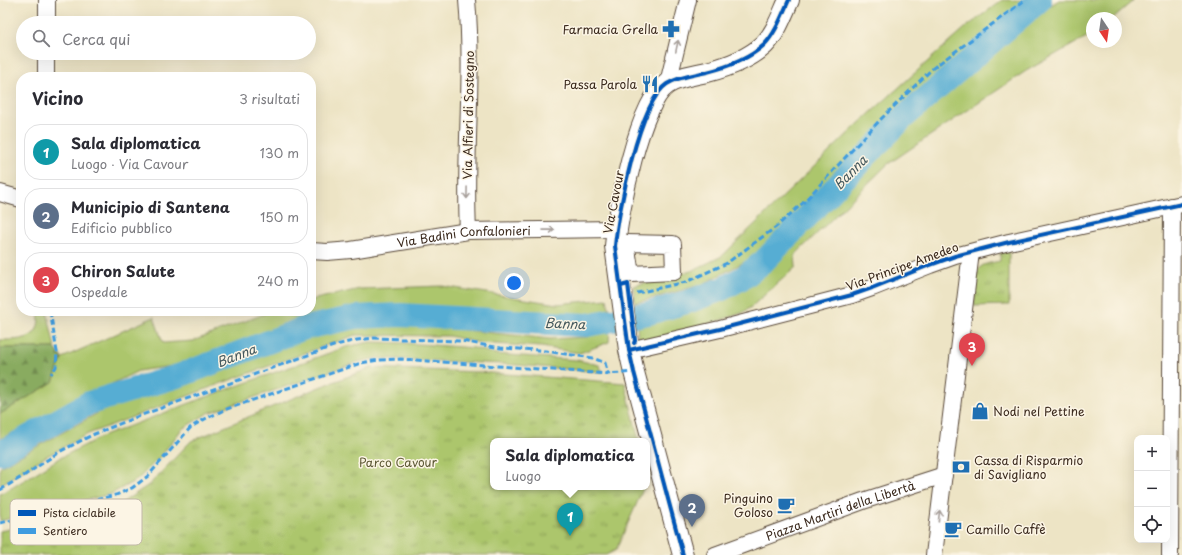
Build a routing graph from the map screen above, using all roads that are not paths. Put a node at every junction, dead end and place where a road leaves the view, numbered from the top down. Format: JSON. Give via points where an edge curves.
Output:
{"nodes":[{"id":1,"x":47,"y":0,"type":"edge"},
{"id":2,"x":467,"y":0,"type":"edge"},
{"id":3,"x":688,"y":0,"type":"edge"},
{"id":4,"x":789,"y":0,"type":"edge"},
{"id":5,"x":47,"y":16,"type":"edge"},
{"id":6,"x":46,"y":60,"type":"edge"},
{"id":7,"x":46,"y":72,"type":"edge"},
{"id":8,"x":668,"y":84,"type":"junction"},
{"id":9,"x":0,"y":193,"type":"edge"},
{"id":10,"x":16,"y":198,"type":"edge"},
{"id":11,"x":1177,"y":205,"type":"edge"},
{"id":12,"x":617,"y":229,"type":"junction"},
{"id":13,"x":468,"y":231,"type":"junction"},
{"id":14,"x":316,"y":251,"type":"edge"},
{"id":15,"x":971,"y":252,"type":"junction"},
{"id":16,"x":629,"y":346,"type":"junction"},
{"id":17,"x":944,"y":475,"type":"junction"},
{"id":18,"x":682,"y":555,"type":"edge"},
{"id":19,"x":715,"y":555,"type":"edge"},
{"id":20,"x":934,"y":555,"type":"edge"},
{"id":21,"x":1170,"y":555,"type":"edge"}],
"edges":[{"from":1,"to":5,"type":"street"},
{"from":2,"to":13,"type":"street","name":"Via Alfieri di Sostegno","one_way":true,"via":[[470,64]]},
{"from":8,"to":3,"type":"street","one_way":true},
{"from":4,"to":8,"type":"street","name":"Via Cavour","via":[[771,36],[755,52],[732,64]]},
{"from":6,"to":7,"type":"street"},
{"from":8,"to":12,"type":"street","name":"Via Cavour","via":[[659,92],[649,108],[639,132],[622,197]]},
{"from":9,"to":10,"type":"street"},
{"from":11,"to":15,"type":"street","name":"Via Principe Amedeo"},
{"from":11,"to":21,"type":"street"},
{"from":13,"to":12,"type":"street","name":"Via Badini Confalonieri","one_way":true},
{"from":12,"to":16,"type":"street","name":"Via Cavour","via":[[616,246],[626,280]]},
{"from":13,"to":14,"type":"street","name":"Via Badini Confalonieri","via":[[350,250]]},
{"from":15,"to":16,"type":"street","name":"Via Principe Amedeo","via":[[872,288],[822,303],[720,329]]},
{"from":15,"to":17,"type":"street"},
{"from":16,"to":18,"type":"street","name":"Via Cavour"},
{"from":17,"to":19,"type":"street","name":"Piazza Martiri della Libertà","via":[[863,501]]},
{"from":20,"to":17,"type":"street","one_way":true}]}
